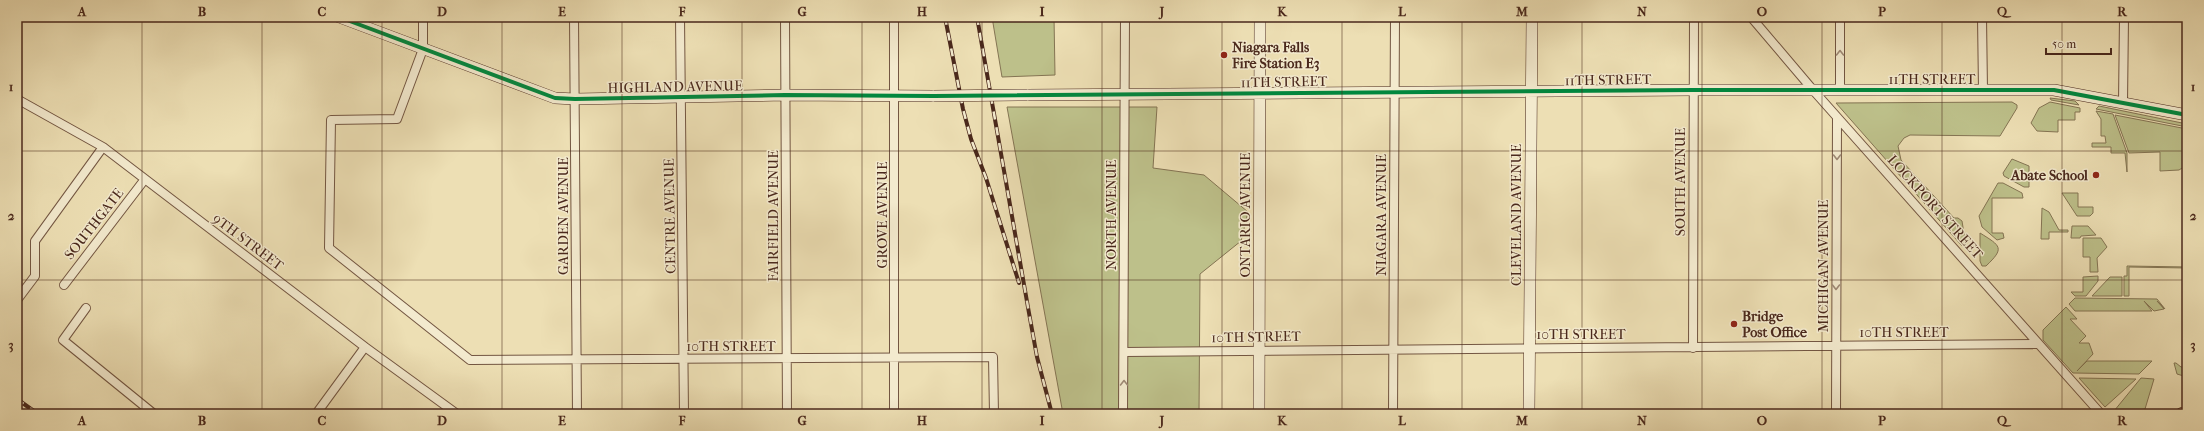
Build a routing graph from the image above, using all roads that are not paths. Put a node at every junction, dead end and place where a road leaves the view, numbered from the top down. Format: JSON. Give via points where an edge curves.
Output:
{"nodes":[{"id":1,"x":339,"y":17,"type":"edge"},
{"id":2,"x":423,"y":17,"type":"edge"},
{"id":3,"x":574,"y":17,"type":"edge"},
{"id":4,"x":680,"y":17,"type":"edge"},
{"id":5,"x":785,"y":17,"type":"edge"},
{"id":6,"x":894,"y":17,"type":"edge"},
{"id":7,"x":1125,"y":17,"type":"edge"},
{"id":8,"x":1260,"y":17,"type":"edge"},
{"id":9,"x":1395,"y":17,"type":"edge"},
{"id":10,"x":1532,"y":17,"type":"edge"},
{"id":11,"x":1694,"y":17,"type":"edge"},
{"id":12,"x":1751,"y":17,"type":"edge"},
{"id":13,"x":1840,"y":17,"type":"edge"},
{"id":14,"x":1982,"y":17,"type":"edge"},
{"id":15,"x":2124,"y":17,"type":"edge"},
{"id":16,"x":423,"y":49,"type":"junction"},
{"id":17,"x":1693,"y":90,"type":"junction"},
{"id":18,"x":1813,"y":90,"type":"junction"},
{"id":19,"x":1840,"y":90,"type":"junction"},
{"id":20,"x":1983,"y":90,"type":"junction"},
{"id":21,"x":1395,"y":92,"type":"junction"},
{"id":22,"x":1531,"y":92,"type":"junction"},
{"id":23,"x":1124,"y":94,"type":"junction"},
{"id":24,"x":1260,"y":94,"type":"junction"},
{"id":25,"x":785,"y":95,"type":"junction"},
{"id":26,"x":1027,"y":95,"type":"joint"},
{"id":27,"x":895,"y":96,"type":"junction"},
{"id":28,"x":17,"y":99,"type":"edge"},
{"id":29,"x":681,"y":99,"type":"junction"},
{"id":30,"x":575,"y":100,"type":"junction"},
{"id":31,"x":2123,"y":103,"type":"junction"},
{"id":32,"x":2187,"y":115,"type":"edge"},
{"id":33,"x":1838,"y":118,"type":"junction"},
{"id":34,"x":103,"y":147,"type":"junction"},
{"id":35,"x":145,"y":179,"type":"junction"},
{"id":36,"x":64,"y":285,"type":"dead end"},
{"id":37,"x":17,"y":300,"type":"edge"},
{"id":38,"x":86,"y":308,"type":"dead end"},
{"id":39,"x":2037,"y":344,"type":"junction"},
{"id":40,"x":1836,"y":345,"type":"junction"},
{"id":41,"x":365,"y":347,"type":"junction"},
{"id":42,"x":1530,"y":347,"type":"junction"},
{"id":43,"x":1693,"y":348,"type":"junction"},
{"id":44,"x":1394,"y":349,"type":"junction"},
{"id":45,"x":1260,"y":350,"type":"junction"},
{"id":46,"x":1124,"y":352,"type":"junction"},
{"id":47,"x":786,"y":358,"type":"junction"},
{"id":48,"x":894,"y":358,"type":"junction"},
{"id":49,"x":684,"y":359,"type":"junction"},
{"id":50,"x":577,"y":360,"type":"junction"},
{"id":51,"x":2187,"y":413,"type":"edge"},
{"id":52,"x":154,"y":414,"type":"edge"},
{"id":53,"x":316,"y":414,"type":"edge"},
{"id":54,"x":457,"y":414,"type":"edge"},
{"id":55,"x":577,"y":414,"type":"edge"},
{"id":56,"x":684,"y":414,"type":"edge"},
{"id":57,"x":787,"y":414,"type":"edge"},
{"id":58,"x":894,"y":414,"type":"edge"},
{"id":59,"x":994,"y":414,"type":"edge"},
{"id":60,"x":1123,"y":414,"type":"edge"},
{"id":61,"x":1259,"y":414,"type":"edge"},
{"id":62,"x":1393,"y":414,"type":"edge"},
{"id":63,"x":1529,"y":414,"type":"edge"},
{"id":64,"x":1836,"y":414,"type":"edge"},
{"id":65,"x":2101,"y":414,"type":"edge"},
{"id":66,"x":2182,"y":414,"type":"edge"}],
"edges":[{"from":1,"to":16,"type":"street","name":"HIGHLAND AVENUE"},
{"from":2,"to":16,"type":"street"},
{"from":3,"to":30,"type":"street","name":"GARDEN AVENUE"},
{"from":4,"to":29,"type":"street","name":"CENTRE AVENUE"},
{"from":5,"to":25,"type":"street","name":"FAIRFIELD AVENUE"},
{"from":6,"to":27,"type":"street","name":"GROVE AVENUE"},
{"from":7,"to":23,"type":"street","name":"NORTH AVENUE"},
{"from":8,"to":24,"type":"street","name":"ONTARIO AVENUE"},
{"from":9,"to":21,"type":"street","name":"NIAGARA AVENUE"},
{"from":10,"to":22,"type":"street","name":"CLEVELAND AVENUE"},
{"from":11,"to":17,"type":"street","name":"SOUTH AVENUE"},
{"from":12,"to":18,"type":"street","name":"LOCKPORT STREET"},
{"from":19,"to":13,"type":"street","one_way":true},
{"from":14,"to":20,"type":"street"},
{"from":15,"to":31,"type":"street"},
{"from":16,"to":30,"type":"street","name":"HIGHLAND AVENUE","via":[[554,98]]},
{"from":16,"to":50,"type":"street","name":"10TH STREET","via":[[397,119],[331,120],[329,248],[470,360]]},
{"from":17,"to":18,"type":"street","name":"11TH STREET"},
{"from":17,"to":22,"type":"street","name":"11TH STREET"},
{"from":17,"to":43,"type":"street","name":"SOUTH AVENUE"},
{"from":18,"to":19,"type":"street","name":"11TH STREET"},
{"from":18,"to":33,"type":"street","name":"LOCKPORT STREET"},
{"from":19,"to":20,"type":"street","name":"11TH STREET"},
{"from":20,"to":31,"type":"street","name":"11TH STREET","via":[[2054,90]]},
{"from":21,"to":22,"type":"street","name":"11TH STREET"},
{"from":21,"to":24,"type":"street","name":"11TH STREET"},
{"from":21,"to":44,"type":"street","name":"NIAGARA AVENUE"},
{"from":22,"to":42,"type":"street","name":"CLEVELAND AVENUE"},
{"from":23,"to":24,"type":"street","name":"11TH STREET"},
{"from":23,"to":26,"type":"street","name":"11TH STREET"},
{"from":23,"to":46,"type":"street","name":"NORTH AVENUE"},
{"from":24,"to":45,"type":"street","name":"ONTARIO AVENUE"},
{"from":25,"to":27,"type":"street","name":"HIGHLAND AVENUE"},
{"from":25,"to":29,"type":"street","name":"HIGHLAND AVENUE"},
{"from":25,"to":47,"type":"street","name":"FAIRFIELD AVENUE"},
{"from":26,"to":27,"type":"street","name":"HIGHLAND AVENUE","bridge":true},
{"from":27,"to":48,"type":"street","name":"GROVE AVENUE"},
{"from":28,"to":34,"type":"street","name":"9TH STREET"},
{"from":29,"to":30,"type":"street","name":"HIGHLAND AVENUE"},
{"from":29,"to":49,"type":"street","name":"CENTRE AVENUE"},
{"from":30,"to":50,"type":"street","name":"GARDEN AVENUE"},
{"from":31,"to":32,"type":"street","name":"11TH STREET"},
{"from":33,"to":39,"type":"street","name":"LOCKPORT STREET"},
{"from":33,"to":40,"type":"street","name":"MICHIGAN AVENUE","one_way":true},
{"from":34,"to":35,"type":"street","name":"9TH STREET"},
{"from":34,"to":37,"type":"street","via":[[35,241],[35,276]]},
{"from":35,"to":36,"type":"street","name":"SOUTHGATE"},
{"from":35,"to":41,"type":"street","name":"9TH STREET"},
{"from":38,"to":52,"type":"street","via":[[63,340]]},
{"from":39,"to":40,"type":"street","name":"10TH STREET"},
{"from":39,"to":65,"type":"street","name":"LOCKPORT STREET"},
{"from":40,"to":43,"type":"street","name":"10TH STREET"},
{"from":40,"to":64,"type":"street","name":"MICHIGAN AVENUE"},
{"from":41,"to":53,"type":"street"},
{"from":41,"to":54,"type":"street","name":"9TH STREET"},
{"from":42,"to":43,"type":"street","name":"10TH STREET"},
{"from":42,"to":44,"type":"street","name":"10TH STREET"},
{"from":42,"to":63,"type":"street","name":"CLEVELAND AVENUE"},
{"from":44,"to":45,"type":"street","name":"10TH STREET"},
{"from":44,"to":62,"type":"street","name":"NIAGARA AVENUE"},
{"from":45,"to":46,"type":"street","name":"10TH STREET"},
{"from":45,"to":61,"type":"street","name":"ONTARIO AVENUE"},
{"from":60,"to":46,"type":"street","name":"NORTH AVENUE","one_way":true},
{"from":47,"to":48,"type":"street","name":"10TH STREET"},
{"from":47,"to":49,"type":"street","name":"10TH STREET"},
{"from":47,"to":57,"type":"street","name":"FAIRFIELD AVENUE"},
{"from":48,"to":58,"type":"street","name":"GROVE AVENUE"},
{"from":48,"to":59,"type":"street","name":"10TH STREET","via":[[993,357]]},
{"from":49,"to":50,"type":"street","name":"10TH STREET"},
{"from":49,"to":56,"type":"street","name":"CENTRE AVENUE"},
{"from":50,"to":55,"type":"street","name":"GARDEN AVENUE"},
{"from":51,"to":66,"type":"main road"}]}
